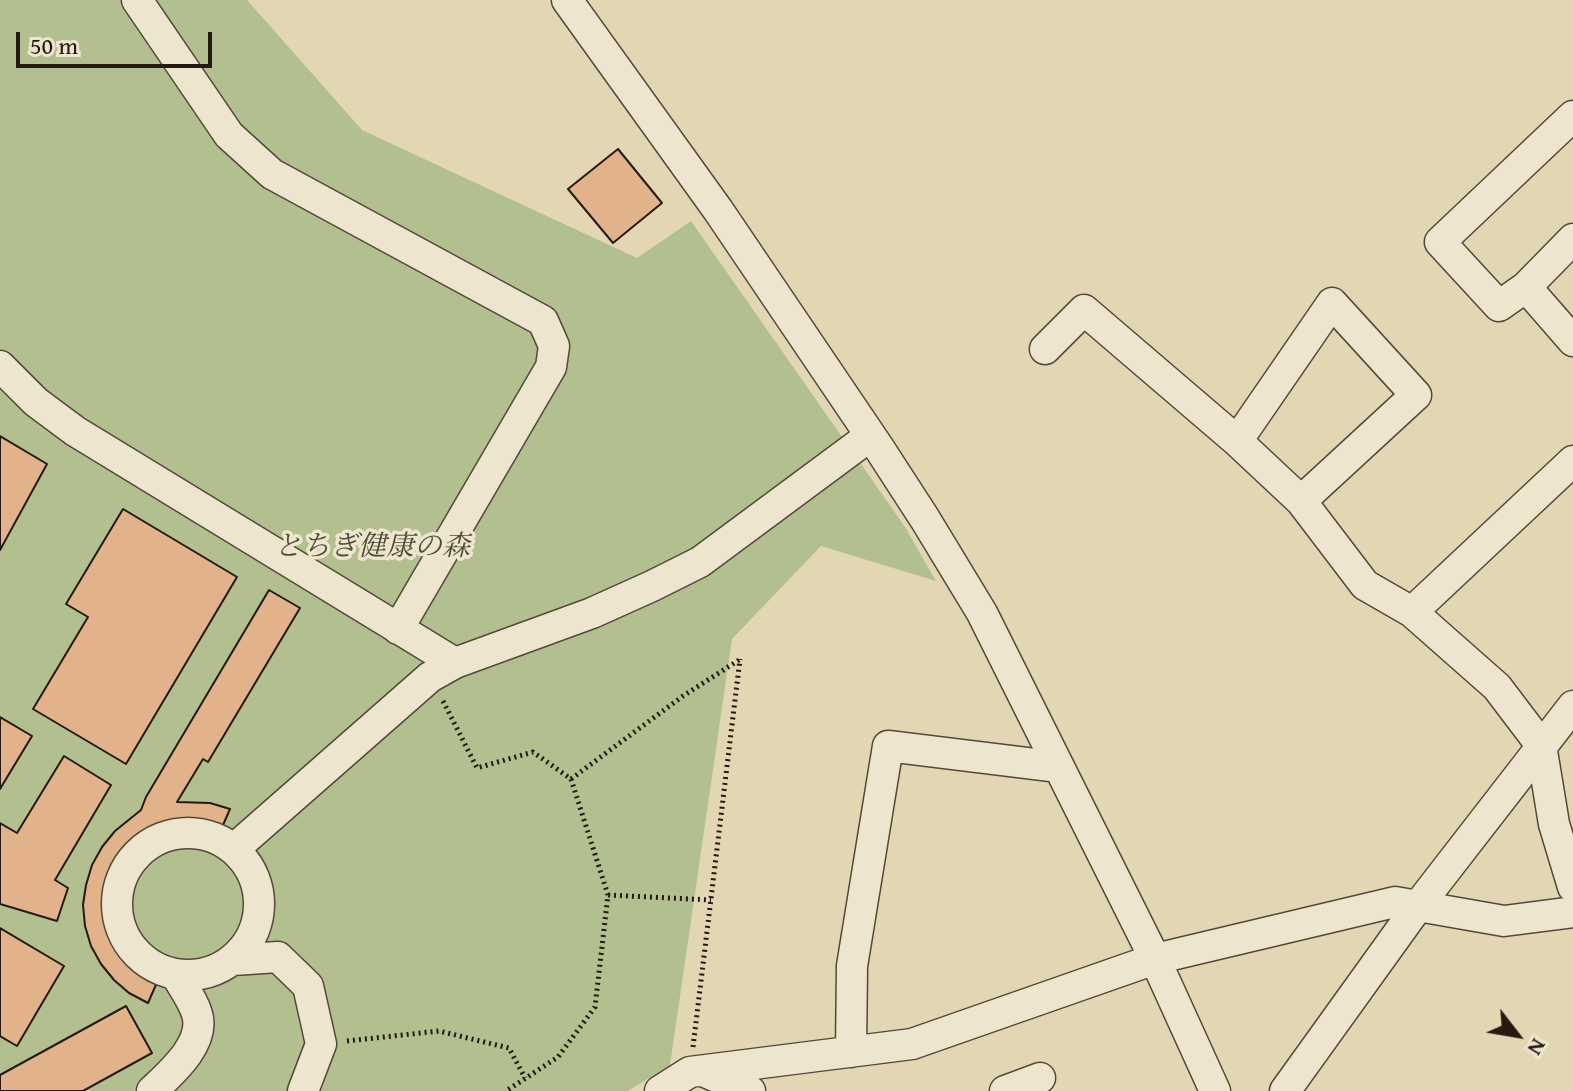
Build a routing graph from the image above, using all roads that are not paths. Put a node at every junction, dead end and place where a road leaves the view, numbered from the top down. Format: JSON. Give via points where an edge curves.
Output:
{"nodes":[{"id":1,"x":137,"y":0,"type":"edge"},
{"id":2,"x":567,"y":0,"type":"edge"},
{"id":3,"x":1573,"y":116,"type":"edge"},
{"id":4,"x":1573,"y":239,"type":"edge"},
{"id":5,"x":1526,"y":287,"type":"junction"},
{"id":6,"x":1573,"y":341,"type":"edge"},
{"id":7,"x":1045,"y":349,"type":"dead end"},
{"id":8,"x":0,"y":366,"type":"edge"},
{"id":9,"x":870,"y":436,"type":"junction"},
{"id":10,"x":1237,"y":441,"type":"junction"},
{"id":11,"x":1573,"y":461,"type":"edge"},
{"id":12,"x":1301,"y":501,"type":"junction"},
{"id":13,"x":1412,"y":612,"type":"junction"},
{"id":14,"x":398,"y":629,"type":"junction"},
{"id":15,"x":443,"y":670,"type":"junction"},
{"id":16,"x":1573,"y":706,"type":"edge"},
{"id":17,"x":1541,"y":745,"type":"junction"},
{"id":18,"x":1059,"y":767,"type":"junction"},
{"id":19,"x":234,"y":849,"type":"junction"},
{"id":20,"x":1573,"y":887,"type":"edge"},
{"id":21,"x":1418,"y":906,"type":"junction"},
{"id":22,"x":1573,"y":912,"type":"edge"},
{"id":23,"x":1155,"y":959,"type":"junction"},
{"id":24,"x":233,"y":960,"type":"junction"},
{"id":25,"x":176,"y":975,"type":"junction"},
{"id":26,"x":851,"y":1052,"type":"junction"},
{"id":27,"x":697,"y":1072,"type":"junction"},
{"id":28,"x":1040,"y":1078,"type":"dead end"},
{"id":29,"x":152,"y":1091,"type":"edge"},
{"id":30,"x":303,"y":1091,"type":"edge"},
{"id":31,"x":660,"y":1091,"type":"edge"},
{"id":32,"x":750,"y":1091,"type":"edge"},
{"id":33,"x":1005,"y":1091,"type":"edge"},
{"id":34,"x":1215,"y":1091,"type":"edge"},
{"id":35,"x":1285,"y":1091,"type":"edge"}],
"edges":[{"from":1,"to":14,"type":"street","via":[[229,135],[272,174],[543,321],[554,346],[551,367]]},
{"from":2,"to":9,"type":"street","via":[[718,210]]},
{"from":3,"to":5,"type":"street","via":[[1440,242],[1499,306]]},
{"from":4,"to":5,"type":"street"},
{"from":5,"to":6,"type":"street"},
{"from":7,"to":10,"type":"street","via":[[1084,310]]},
{"from":8,"to":14,"type":"street","via":[[75,431]]},
{"from":9,"to":15,"type":"street","via":[[700,562],[592,613]]},
{"from":9,"to":18,"type":"street","via":[[982,613]]},
{"from":10,"to":12,"type":"street"},
{"from":10,"to":12,"type":"street","via":[[1332,303],[1416,395]]},
{"from":11,"to":13,"type":"street"},
{"from":12,"to":13,"type":"street","via":[[1365,585]]},
{"from":13,"to":17,"type":"street","via":[[1497,687]]},
{"from":14,"to":15,"type":"street"},
{"from":15,"to":19,"type":"street"},
{"from":16,"to":17,"type":"street"},
{"from":17,"to":20,"type":"street","via":[[1554,824]]},
{"from":17,"to":21,"type":"street"},
{"from":18,"to":23,"type":"street"},
{"from":18,"to":26,"type":"street","via":[[888,746],[852,966]]},
{"from":19,"to":24,"type":"street","via":[[252,872],[259,909],[252,935]]},
{"from":19,"to":25,"type":"street","via":[[209,836],[179,833],[153,841],[123,874],[117,897],[121,931],[142,959]]},
{"from":21,"to":22,"type":"street","via":[[1504,921]]},
{"from":21,"to":23,"type":"street","via":[[1395,902]]},
{"from":21,"to":35,"type":"street"},
{"from":23,"to":26,"type":"street","via":[[912,1044]]},
{"from":23,"to":34,"type":"street"},
{"from":24,"to":25,"type":"street","via":[[198,975]]},
{"from":24,"to":30,"type":"street","via":[[278,957],[308,986],[321,1044]]},
{"from":25,"to":29,"type":"street","via":[[198,1015],[196,1040]]},
{"from":26,"to":27,"type":"street"},
{"from":27,"to":31,"type":"street"},
{"from":27,"to":32,"type":"street"},
{"from":28,"to":33,"type":"street"}]}
